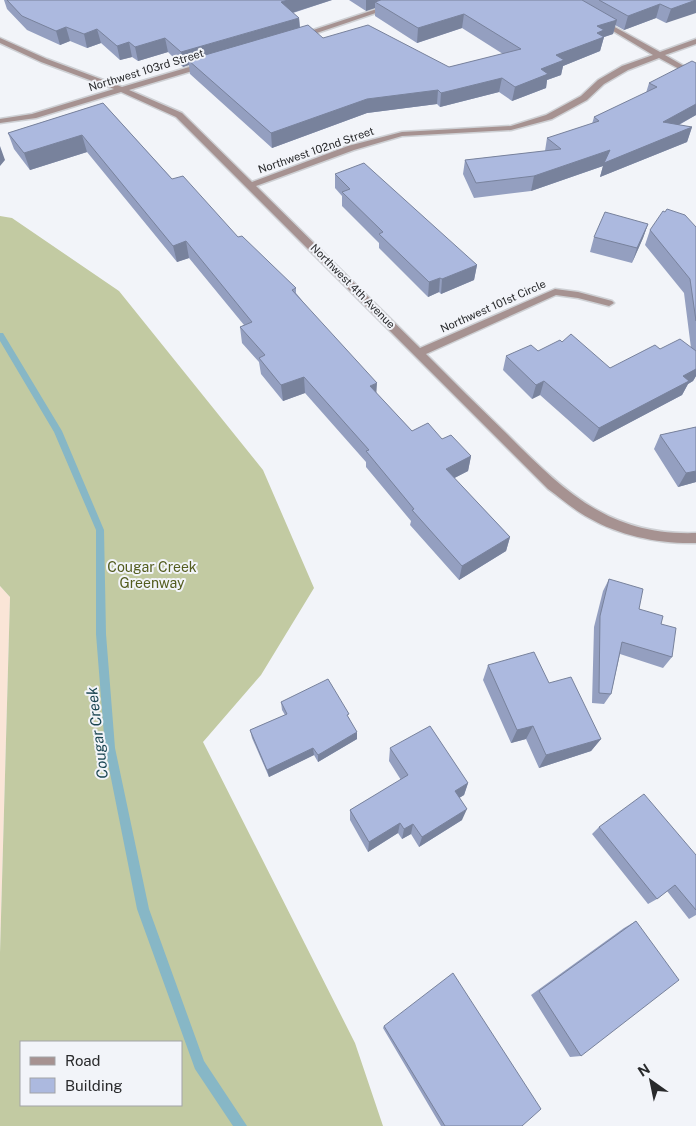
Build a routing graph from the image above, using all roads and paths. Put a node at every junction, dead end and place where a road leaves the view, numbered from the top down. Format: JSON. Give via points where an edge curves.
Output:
{"nodes":[{"id":1,"x":411,"y":0,"type":"edge"},
{"id":2,"x":595,"y":18,"type":"edge"},
{"id":3,"x":0,"y":40,"type":"edge"},
{"id":4,"x":288,"y":40,"type":"edge"},
{"id":5,"x":696,"y":41,"type":"edge"},
{"id":6,"x":660,"y":55,"type":"junction"},
{"id":7,"x":212,"y":62,"type":"edge"},
{"id":8,"x":696,"y":76,"type":"edge"},
{"id":9,"x":118,"y":89,"type":"junction"},
{"id":10,"x":0,"y":121,"type":"edge"},
{"id":11,"x":252,"y":185,"type":"junction"},
{"id":12,"x":608,"y":303,"type":"dead end"},
{"id":13,"x":419,"y":353,"type":"junction"},
{"id":14,"x":696,"y":538,"type":"edge"}],
"edges":[{"from":1,"to":4,"type":"street"},
{"from":2,"to":6,"type":"street"},
{"from":3,"to":9,"type":"street","name":"Northwest 4th Avenue"},
{"from":5,"to":6,"type":"street","name":"Northwest 102nd Street"},
{"from":6,"to":8,"type":"street"},
{"from":6,"to":11,"type":"street","name":"Northwest 102nd Street","via":[[625,68],[601,82],[584,98],[549,117],[511,128],[402,134],[351,148]]},
{"from":7,"to":9,"type":"street","name":"Northwest 103rd Street"},
{"from":9,"to":10,"type":"street","name":"Northwest 103rd Street","via":[[33,116]]},
{"from":9,"to":11,"type":"street","name":"Northwest 4th Avenue","via":[[148,98],[179,115]]},
{"from":11,"to":13,"type":"street","name":"Northwest 4th Avenue"},
{"from":12,"to":13,"type":"street","name":"Northwest 101st Circle","via":[[578,294],[555,292]]},
{"from":13,"to":14,"type":"street","name":"Northwest 4th Avenue","via":[[552,486],[595,515],[636,530],[682,540]]}]}
